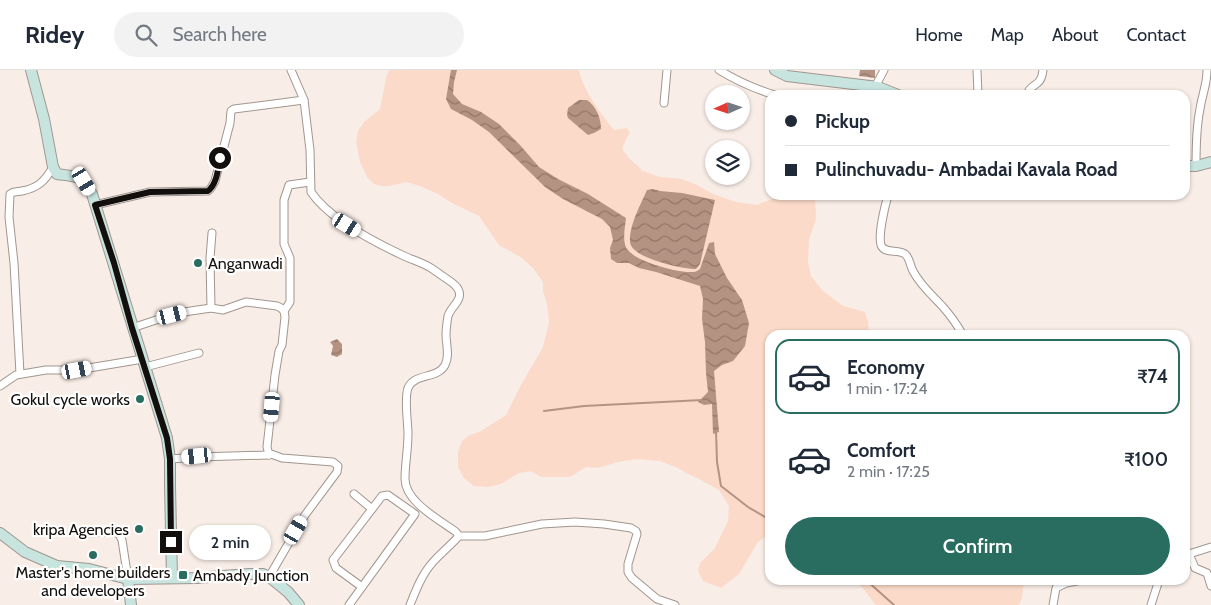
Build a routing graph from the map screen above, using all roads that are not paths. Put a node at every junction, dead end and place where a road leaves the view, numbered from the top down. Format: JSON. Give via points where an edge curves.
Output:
{"nodes":[{"id":1,"x":31,"y":70,"type":"edge"},
{"id":2,"x":291,"y":70,"type":"edge"},
{"id":3,"x":668,"y":70,"type":"edge"},
{"id":4,"x":719,"y":70,"type":"edge"},
{"id":5,"x":775,"y":70,"type":"edge"},
{"id":6,"x":884,"y":70,"type":"edge"},
{"id":7,"x":977,"y":70,"type":"edge"},
{"id":8,"x":1043,"y":70,"type":"edge"},
{"id":9,"x":1207,"y":70,"type":"edge"},
{"id":10,"x":875,"y":87,"type":"junction"},
{"id":11,"x":884,"y":90,"type":"edge"},
{"id":12,"x":978,"y":90,"type":"edge"},
{"id":13,"x":1029,"y":90,"type":"edge"},
{"id":14,"x":765,"y":92,"type":"edge"},
{"id":15,"x":304,"y":100,"type":"junction"},
{"id":16,"x":664,"y":103,"type":"dead end"},
{"id":17,"x":1211,"y":162,"type":"edge"},
{"id":18,"x":1190,"y":166,"type":"edge"},
{"id":19,"x":53,"y":167,"type":"junction"},
{"id":20,"x":310,"y":182,"type":"junction"},
{"id":21,"x":887,"y":200,"type":"edge"},
{"id":22,"x":95,"y":205,"type":"junction"},
{"id":23,"x":212,"y":233,"type":"dead end"},
{"id":24,"x":211,"y":308,"type":"junction"},
{"id":25,"x":284,"y":311,"type":"junction"},
{"id":26,"x":132,"y":328,"type":"junction"},
{"id":27,"x":960,"y":330,"type":"edge"},
{"id":28,"x":199,"y":353,"type":"dead end"},
{"id":29,"x":144,"y":363,"type":"junction"},
{"id":30,"x":20,"y":374,"type":"junction"},
{"id":31,"x":0,"y":386,"type":"edge"},
{"id":32,"x":269,"y":455,"type":"junction"},
{"id":33,"x":170,"y":459,"type":"junction"},
{"id":34,"x":354,"y":494,"type":"dead end"},
{"id":35,"x":372,"y":508,"type":"junction"},
{"id":36,"x":0,"y":533,"type":"edge"},
{"id":37,"x":81,"y":533,"type":"dead end"},
{"id":38,"x":459,"y":536,"type":"junction"},
{"id":39,"x":1211,"y":547,"type":"edge"},
{"id":40,"x":1190,"y":552,"type":"edge"},
{"id":41,"x":1190,"y":559,"type":"edge"},
{"id":42,"x":269,"y":577,"type":"junction"},
{"id":43,"x":172,"y":578,"type":"junction"},
{"id":44,"x":128,"y":579,"type":"junction"},
{"id":45,"x":1062,"y":585,"type":"edge"},
{"id":46,"x":1158,"y":585,"type":"edge"},
{"id":47,"x":362,"y":586,"type":"junction"},
{"id":48,"x":1211,"y":586,"type":"edge"},
{"id":49,"x":131,"y":605,"type":"edge"},
{"id":50,"x":299,"y":605,"type":"edge"},
{"id":51,"x":348,"y":605,"type":"edge"},
{"id":52,"x":410,"y":605,"type":"edge"},
{"id":53,"x":674,"y":605,"type":"edge"},
{"id":54,"x":1053,"y":605,"type":"edge"},
{"id":55,"x":1152,"y":605,"type":"edge"}],
"edges":[{"from":1,"to":19,"type":"street"},
{"from":2,"to":15,"type":"street"},
{"from":3,"to":16,"type":"street"},
{"from":4,"to":14,"type":"street"},
{"from":5,"to":10,"type":"street","via":[[788,76]]},
{"from":6,"to":10,"type":"street"},
{"from":7,"to":12,"type":"street"},
{"from":8,"to":13,"type":"street","via":[[1040,82]]},
{"from":9,"to":18,"type":"street"},
{"from":10,"to":11,"type":"street"},
{"from":15,"to":20,"type":"street"},
{"from":15,"to":22,"type":"street","via":[[231,111],[215,181],[208,191],[150,192]]},
{"from":17,"to":18,"type":"street"},
{"from":19,"to":22,"type":"street","via":[[57,174],[84,181]]},
{"from":19,"to":30,"type":"street","via":[[39,185],[10,194]]},
{"from":20,"to":25,"type":"street","via":[[289,185],[284,200],[284,244],[290,258],[290,302]]},
{"from":20,"to":38,"type":"street","via":[[314,196],[340,220],[431,268],[459,290],[459,300],[449,314],[445,365],[437,373],[420,378],[408,388],[405,479],[407,489],[420,506]]},
{"from":21,"to":27,"type":"street","via":[[882,228],[883,248],[906,255],[913,272]]},
{"from":22,"to":26,"type":"street"},
{"from":23,"to":24,"type":"street"},
{"from":24,"to":25,"type":"street","via":[[223,310],[246,302],[277,306]]},
{"from":24,"to":26,"type":"street","via":[[184,312]]},
{"from":25,"to":32,"type":"street","via":[[286,317],[275,375],[267,448]]},
{"from":26,"to":29,"type":"street"},
{"from":28,"to":29,"type":"street"},
{"from":29,"to":30,"type":"street"},
{"from":29,"to":33,"type":"street","via":[[167,438]]},
{"from":30,"to":31,"type":"street"},
{"from":32,"to":33,"type":"street"},
{"from":32,"to":42,"type":"street","via":[[334,462],[338,466]]},
{"from":33,"to":43,"type":"street"},
{"from":34,"to":35,"type":"street"},
{"from":35,"to":47,"type":"street","via":[[333,560],[336,568]]},
{"from":35,"to":47,"type":"street","via":[[382,496],[388,495],[414,514]]},
{"from":36,"to":44,"type":"street","via":[[25,552],[57,566]]},
{"from":37,"to":44,"type":"street","via":[[119,534]]},
{"from":38,"to":52,"type":"street","via":[[429,567]]},
{"from":38,"to":53,"type":"street","via":[[485,536],[542,524],[575,522],[632,528],[637,534],[628,572],[658,599]]},
{"from":39,"to":40,"type":"street"},
{"from":41,"to":48,"type":"street","via":[[1195,568],[1207,573]]},
{"from":42,"to":43,"type":"street","via":[[249,574]]},
{"from":42,"to":50,"type":"street"},
{"from":43,"to":44,"type":"street"},
{"from":44,"to":49,"type":"street"},
{"from":45,"to":54,"type":"street","via":[[1056,588]]},
{"from":46,"to":55,"type":"street"},
{"from":47,"to":51,"type":"street"}]}
